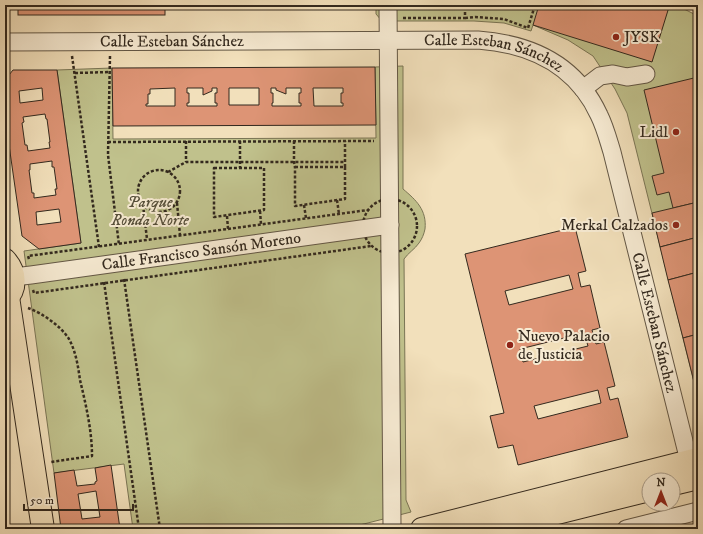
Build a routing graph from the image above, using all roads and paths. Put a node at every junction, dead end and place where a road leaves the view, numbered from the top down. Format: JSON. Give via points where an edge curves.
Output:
{"nodes":[{"id":1,"x":465,"y":5,"type":"edge"},
{"id":2,"x":535,"y":5,"type":"edge"},
{"id":3,"x":392,"y":12,"type":"edge"},
{"id":4,"x":465,"y":18,"type":"junction"},
{"id":5,"x":388,"y":40,"type":"junction"},
{"id":6,"x":5,"y":42,"type":"edge"},
{"id":7,"x":70,"y":42,"type":"junction"},
{"id":8,"x":110,"y":42,"type":"junction"},
{"id":9,"x":110,"y":72,"type":"junction"},
{"id":10,"x":75,"y":73,"type":"junction"},
{"id":11,"x":646,"y":74,"type":"dead end"},
{"id":12,"x":583,"y":89,"type":"junction"},
{"id":13,"x":186,"y":141,"type":"junction"},
{"id":14,"x":240,"y":141,"type":"junction"},
{"id":15,"x":294,"y":141,"type":"junction"},
{"id":16,"x":345,"y":141,"type":"junction"},
{"id":17,"x":379,"y":141,"type":"dead end"},
{"id":18,"x":108,"y":142,"type":"junction"},
{"id":19,"x":186,"y":162,"type":"junction"},
{"id":20,"x":240,"y":162,"type":"junction"},
{"id":21,"x":294,"y":162,"type":"junction"},
{"id":22,"x":345,"y":162,"type":"junction"},
{"id":23,"x":295,"y":167,"type":"junction"},
{"id":24,"x":345,"y":167,"type":"junction"},
{"id":25,"x":240,"y":168,"type":"junction"},
{"id":26,"x":168,"y":172,"type":"junction"},
{"id":27,"x":337,"y":200,"type":"junction"},
{"id":28,"x":177,"y":202,"type":"junction"},
{"id":29,"x":142,"y":204,"type":"junction"},
{"id":30,"x":304,"y":205,"type":"junction"},
{"id":31,"x":368,"y":210,"type":"dead end"},
{"id":32,"x":260,"y":211,"type":"junction"},
{"id":33,"x":339,"y":214,"type":"junction"},
{"id":34,"x":227,"y":216,"type":"junction"},
{"id":35,"x":306,"y":218,"type":"junction"},
{"id":36,"x":261,"y":224,"type":"junction"},
{"id":37,"x":390,"y":225,"type":"junction"},
{"id":38,"x":228,"y":229,"type":"junction"},
{"id":39,"x":180,"y":235,"type":"junction"},
{"id":40,"x":147,"y":240,"type":"junction"},
{"id":41,"x":119,"y":244,"type":"junction"},
{"id":42,"x":99,"y":246,"type":"junction"},
{"id":43,"x":371,"y":246,"type":"dead end"},
{"id":44,"x":28,"y":256,"type":"dead end"},
{"id":45,"x":122,"y":262,"type":"junction"},
{"id":46,"x":102,"y":265,"type":"junction"},
{"id":47,"x":124,"y":281,"type":"junction"},
{"id":48,"x":105,"y":284,"type":"junction"},
{"id":49,"x":8,"y":288,"type":"edge"},
{"id":50,"x":34,"y":294,"type":"dead end"},
{"id":51,"x":34,"y":465,"type":"junction"},
{"id":52,"x":690,"y":472,"type":"edge"},
{"id":53,"x":641,"y":492,"type":"edge"},
{"id":54,"x":698,"y":511,"type":"edge"},
{"id":55,"x":392,"y":524,"type":"dead end"},
{"id":56,"x":43,"y":529,"type":"edge"},
{"id":57,"x":139,"y":529,"type":"edge"},
{"id":58,"x":160,"y":529,"type":"edge"},
{"id":59,"x":422,"y":529,"type":"edge"},
{"id":60,"x":493,"y":529,"type":"edge"},
{"id":61,"x":626,"y":529,"type":"edge"}],
"edges":[{"from":1,"to":4,"type":"path"},
{"from":2,"to":4,"type":"path","via":[[528,28],[504,19]]},
{"from":3,"to":4,"type":"path"},
{"from":3,"to":5,"type":"street"},
{"from":5,"to":8,"type":"street","name":"Calle Esteban Sánchez"},
{"from":5,"to":12,"type":"street","name":"Calle Esteban Sánchez","via":[[478,40],[503,43],[550,60],[576,79]]},
{"from":5,"to":37,"type":"street"},
{"from":6,"to":7,"type":"street","name":"Calle Esteban Sánchez"},
{"from":7,"to":8,"type":"street","name":"Calle Esteban Sánchez"},
{"from":7,"to":10,"type":"path"},
{"from":8,"to":9,"type":"path"},
{"from":9,"to":10,"type":"path"},
{"from":9,"to":18,"type":"path"},
{"from":10,"to":42,"type":"path"},
{"from":11,"to":12,"type":"street","via":[[627,77],[613,74],[600,76]]},
{"from":12,"to":52,"type":"street","name":"Calle Esteban Sánchez","via":[[598,113],[607,136]]},
{"from":13,"to":14,"type":"path"},
{"from":13,"to":18,"type":"path"},
{"from":13,"to":19,"type":"path"},
{"from":14,"to":15,"type":"path"},
{"from":14,"to":20,"type":"path"},
{"from":15,"to":16,"type":"path"},
{"from":15,"to":21,"type":"path"},
{"from":16,"to":17,"type":"path"},
{"from":16,"to":22,"type":"path"},
{"from":18,"to":41,"type":"path"},
{"from":19,"to":20,"type":"path"},
{"from":19,"to":26,"type":"path"},
{"from":20,"to":21,"type":"path"},
{"from":20,"to":25,"type":"path"},
{"from":21,"to":22,"type":"path"},
{"from":21,"to":23,"type":"path"},
{"from":22,"to":24,"type":"path"},
{"from":23,"to":24,"type":"path"},
{"from":23,"to":30,"type":"path","via":[[295,206]]},
{"from":24,"to":27,"type":"path","via":[[345,199]]},
{"from":25,"to":32,"type":"path","via":[[264,168],[264,210]]},
{"from":25,"to":34,"type":"path","via":[[214,168],[214,217]]},
{"from":26,"to":28,"type":"path","via":[[178,182],[180,189]]},
{"from":26,"to":29,"type":"path","via":[[154,170],[142,178],[138,192]]},
{"from":27,"to":30,"type":"path"},
{"from":27,"to":33,"type":"path"},
{"from":28,"to":29,"type":"path","via":[[160,212],[147,209]]},
{"from":28,"to":39,"type":"path"},
{"from":29,"to":40,"type":"path"},
{"from":30,"to":35,"type":"path"},
{"from":31,"to":33,"type":"path"},
{"from":32,"to":34,"type":"path"},
{"from":32,"to":36,"type":"path"},
{"from":33,"to":35,"type":"path"},
{"from":34,"to":38,"type":"path"},
{"from":35,"to":36,"type":"path"},
{"from":36,"to":38,"type":"path"},
{"from":37,"to":45,"type":"street","name":"Calle Francisco Sansón Moreno"},
{"from":37,"to":55,"type":"street"},
{"from":38,"to":39,"type":"path"},
{"from":39,"to":40,"type":"path"},
{"from":40,"to":41,"type":"path"},
{"from":41,"to":42,"type":"path"},
{"from":41,"to":45,"type":"path"},
{"from":42,"to":44,"type":"path"},
{"from":42,"to":46,"type":"path"},
{"from":43,"to":47,"type":"path"},
{"from":45,"to":46,"type":"street","name":"Calle Francisco Sansón Moreno"},
{"from":45,"to":47,"type":"path"},
{"from":46,"to":48,"type":"path"},
{"from":46,"to":49,"type":"street","name":"Calle Francisco Sansón Moreno"},
{"from":47,"to":48,"type":"path"},
{"from":47,"to":58,"type":"path"},
{"from":48,"to":50,"type":"path"},
{"from":48,"to":57,"type":"path"},
{"from":49,"to":51,"type":"main road"},
{"from":49,"to":51,"type":"path","via":[[27,308],[48,318],[68,337],[74,350],[92,444],[92,456]]},
{"from":51,"to":56,"type":"main road"},
{"from":52,"to":59,"type":"main road"},
{"from":53,"to":60,"type":"main road"},
{"from":54,"to":61,"type":"street"}]}
